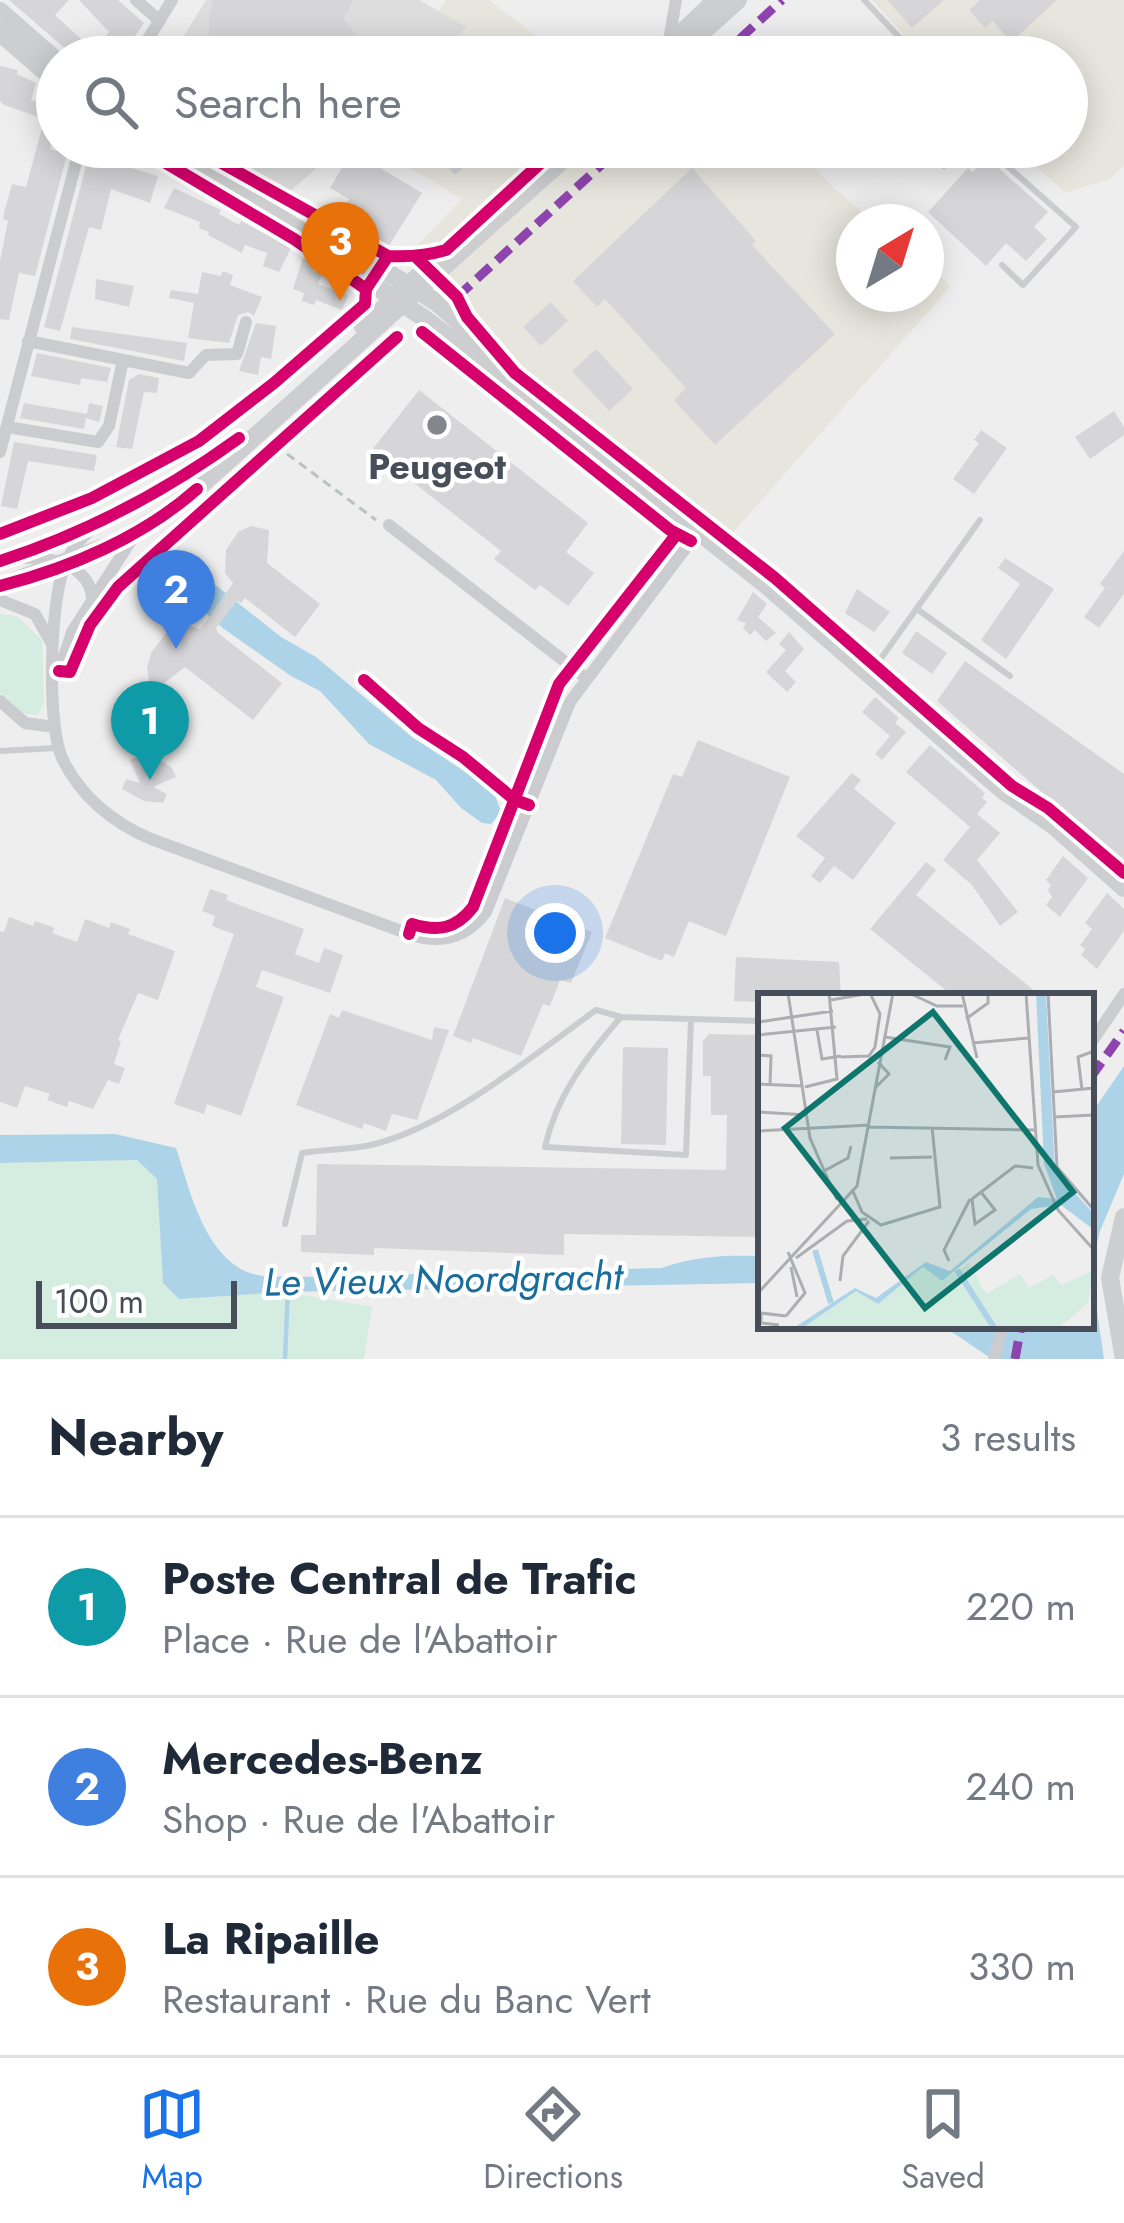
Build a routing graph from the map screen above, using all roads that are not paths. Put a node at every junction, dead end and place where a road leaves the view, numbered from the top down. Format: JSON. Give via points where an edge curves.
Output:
{"nodes":[{"id":1,"x":136,"y":0,"type":"edge"},
{"id":2,"x":172,"y":0,"type":"edge"},
{"id":3,"x":676,"y":0,"type":"edge"},
{"id":4,"x":716,"y":0,"type":"edge"},
{"id":5,"x":738,"y":0,"type":"edge"},
{"id":6,"x":864,"y":0,"type":"edge"},
{"id":7,"x":0,"y":11,"type":"edge"},
{"id":8,"x":160,"y":21,"type":"junction"},
{"id":9,"x":0,"y":33,"type":"edge"},
{"id":10,"x":150,"y":36,"type":"edge"},
{"id":11,"x":677,"y":36,"type":"edge"},
{"id":12,"x":687,"y":36,"type":"edge"},
{"id":13,"x":692,"y":36,"type":"edge"},
{"id":14,"x":898,"y":36,"type":"edge"},
{"id":15,"x":36,"y":43,"type":"edge"},
{"id":16,"x":36,"y":64,"type":"edge"},
{"id":17,"x":74,"y":168,"type":"edge"},
{"id":18,"x":202,"y":168,"type":"edge"},
{"id":19,"x":536,"y":168,"type":"edge"},
{"id":20,"x":553,"y":168,"type":"edge"},
{"id":21,"x":1010,"y":168,"type":"edge"},
{"id":22,"x":267,"y":207,"type":"junction"},
{"id":23,"x":1002,"y":265,"type":"dead end"},
{"id":24,"x":407,"y":294,"type":"junction"},
{"id":25,"x":246,"y":322,"type":"dead end"},
{"id":26,"x":28,"y":341,"type":"junction"},
{"id":27,"x":123,"y":360,"type":"junction"},
{"id":28,"x":525,"y":394,"type":"junction"},
{"id":29,"x":7,"y":427,"type":"junction"},
{"id":30,"x":0,"y":452,"type":"edge"},
{"id":31,"x":980,"y":520,"type":"dead end"},
{"id":32,"x":98,"y":523,"type":"junction"},
{"id":33,"x":389,"y":525,"type":"road end"},
{"id":34,"x":139,"y":531,"type":"junction"},
{"id":35,"x":697,"y":533,"type":"junction"},
{"id":36,"x":2,"y":560,"type":"edge"},
{"id":37,"x":65,"y":565,"type":"junction"},
{"id":38,"x":0,"y":586,"type":"edge"},
{"id":39,"x":92,"y":599,"type":"junction"},
{"id":40,"x":0,"y":600,"type":"edge"},
{"id":41,"x":916,"y":609,"type":"junction"},
{"id":42,"x":54,"y":651,"type":"junction"},
{"id":43,"x":870,"y":674,"type":"junction"},
{"id":44,"x":1010,"y":676,"type":"dead end"},
{"id":45,"x":586,"y":678,"type":"junction"},
{"id":46,"x":54,"y":700,"type":"junction"},
{"id":47,"x":0,"y":701,"type":"edge"},
{"id":48,"x":55,"y":728,"type":"junction"},
{"id":49,"x":58,"y":748,"type":"junction"},
{"id":50,"x":0,"y":751,"type":"edge"},
{"id":51,"x":1124,"y":887,"type":"edge"},
{"id":52,"x":1124,"y":994,"type":"edge"},
{"id":53,"x":621,"y":1017,"type":"junction"},
{"id":54,"x":691,"y":1019,"type":"junction"},
{"id":55,"x":758,"y":1021,"type":"edge"},
{"id":56,"x":1094,"y":1038,"type":"edge"},
{"id":57,"x":1124,"y":1217,"type":"edge"},
{"id":58,"x":285,"y":1224,"type":"dead end"},
{"id":59,"x":1002,"y":1329,"type":"edge"},
{"id":60,"x":1123,"y":1352,"type":"edge"},
{"id":61,"x":994,"y":1359,"type":"edge"}],
"edges":[{"from":1,"to":8,"type":"street"},
{"from":2,"to":8,"type":"street"},
{"from":3,"to":11,"type":"street"},
{"from":4,"to":12,"type":"street"},
{"from":5,"to":13,"type":"street"},
{"from":6,"to":14,"type":"lane"},
{"from":7,"to":15,"type":"street"},
{"from":8,"to":10,"type":"street"},
{"from":9,"to":16,"type":"street"},
{"from":17,"to":26,"type":"street"},
{"from":18,"to":22,"type":"street"},
{"from":19,"to":24,"type":"street"},
{"from":20,"to":24,"type":"street"},
{"from":21,"to":23,"type":"lane","via":[[1076,226],[1023,285]]},
{"from":22,"to":24,"type":"street"},
{"from":22,"to":24,"type":"street","via":[[335,238]]},
{"from":24,"to":28,"type":"street"},
{"from":24,"to":28,"type":"street","via":[[462,323]]},
{"from":24,"to":32,"type":"street","via":[[244,434]]},
{"from":24,"to":34,"type":"street","via":[[196,490]]},
{"from":25,"to":27,"type":"street","via":[[237,354],[206,355],[192,373]]},
{"from":26,"to":27,"type":"street"},
{"from":26,"to":29,"type":"street"},
{"from":27,"to":29,"type":"street","via":[[98,442]]},
{"from":28,"to":35,"type":"street"},
{"from":29,"to":30,"type":"street"},
{"from":31,"to":41,"type":"lane"},
{"from":32,"to":36,"type":"street"},
{"from":32,"to":37,"type":"street"},
{"from":33,"to":45,"type":"street"},
{"from":34,"to":37,"type":"street"},
{"from":34,"to":39,"type":"street"},
{"from":35,"to":43,"type":"street"},
{"from":35,"to":45,"type":"street"},
{"from":36,"to":37,"type":"street"},
{"from":37,"to":38,"type":"street"},
{"from":37,"to":39,"type":"street","via":[[89,581]]},
{"from":37,"to":42,"type":"street"},
{"from":39,"to":46,"type":"street","via":[[65,648]]},
{"from":40,"to":42,"type":"street","via":[[38,617]]},
{"from":41,"to":43,"type":"lane"},
{"from":41,"to":44,"type":"lane"},
{"from":42,"to":46,"type":"street"},
{"from":43,"to":51,"type":"street"},
{"from":45,"to":49,"type":"street","via":[[486,912],[466,931],[438,940],[135,832],[96,805]]},
{"from":46,"to":48,"type":"street"},
{"from":47,"to":48,"type":"street","via":[[26,723]]},
{"from":48,"to":49,"type":"street"},
{"from":49,"to":50,"type":"lane"},
{"from":52,"to":56,"type":"street"},
{"from":53,"to":54,"type":"lane"},
{"from":53,"to":54,"type":"lane","via":[[579,1067],[545,1148],[686,1155]]},
{"from":53,"to":58,"type":"lane","via":[[596,1010],[418,1128],[373,1145],[302,1153]]},
{"from":54,"to":55,"type":"lane"},
{"from":57,"to":60,"type":"street","via":[[1110,1278]]},
{"from":59,"to":61,"type":"street"}]}
